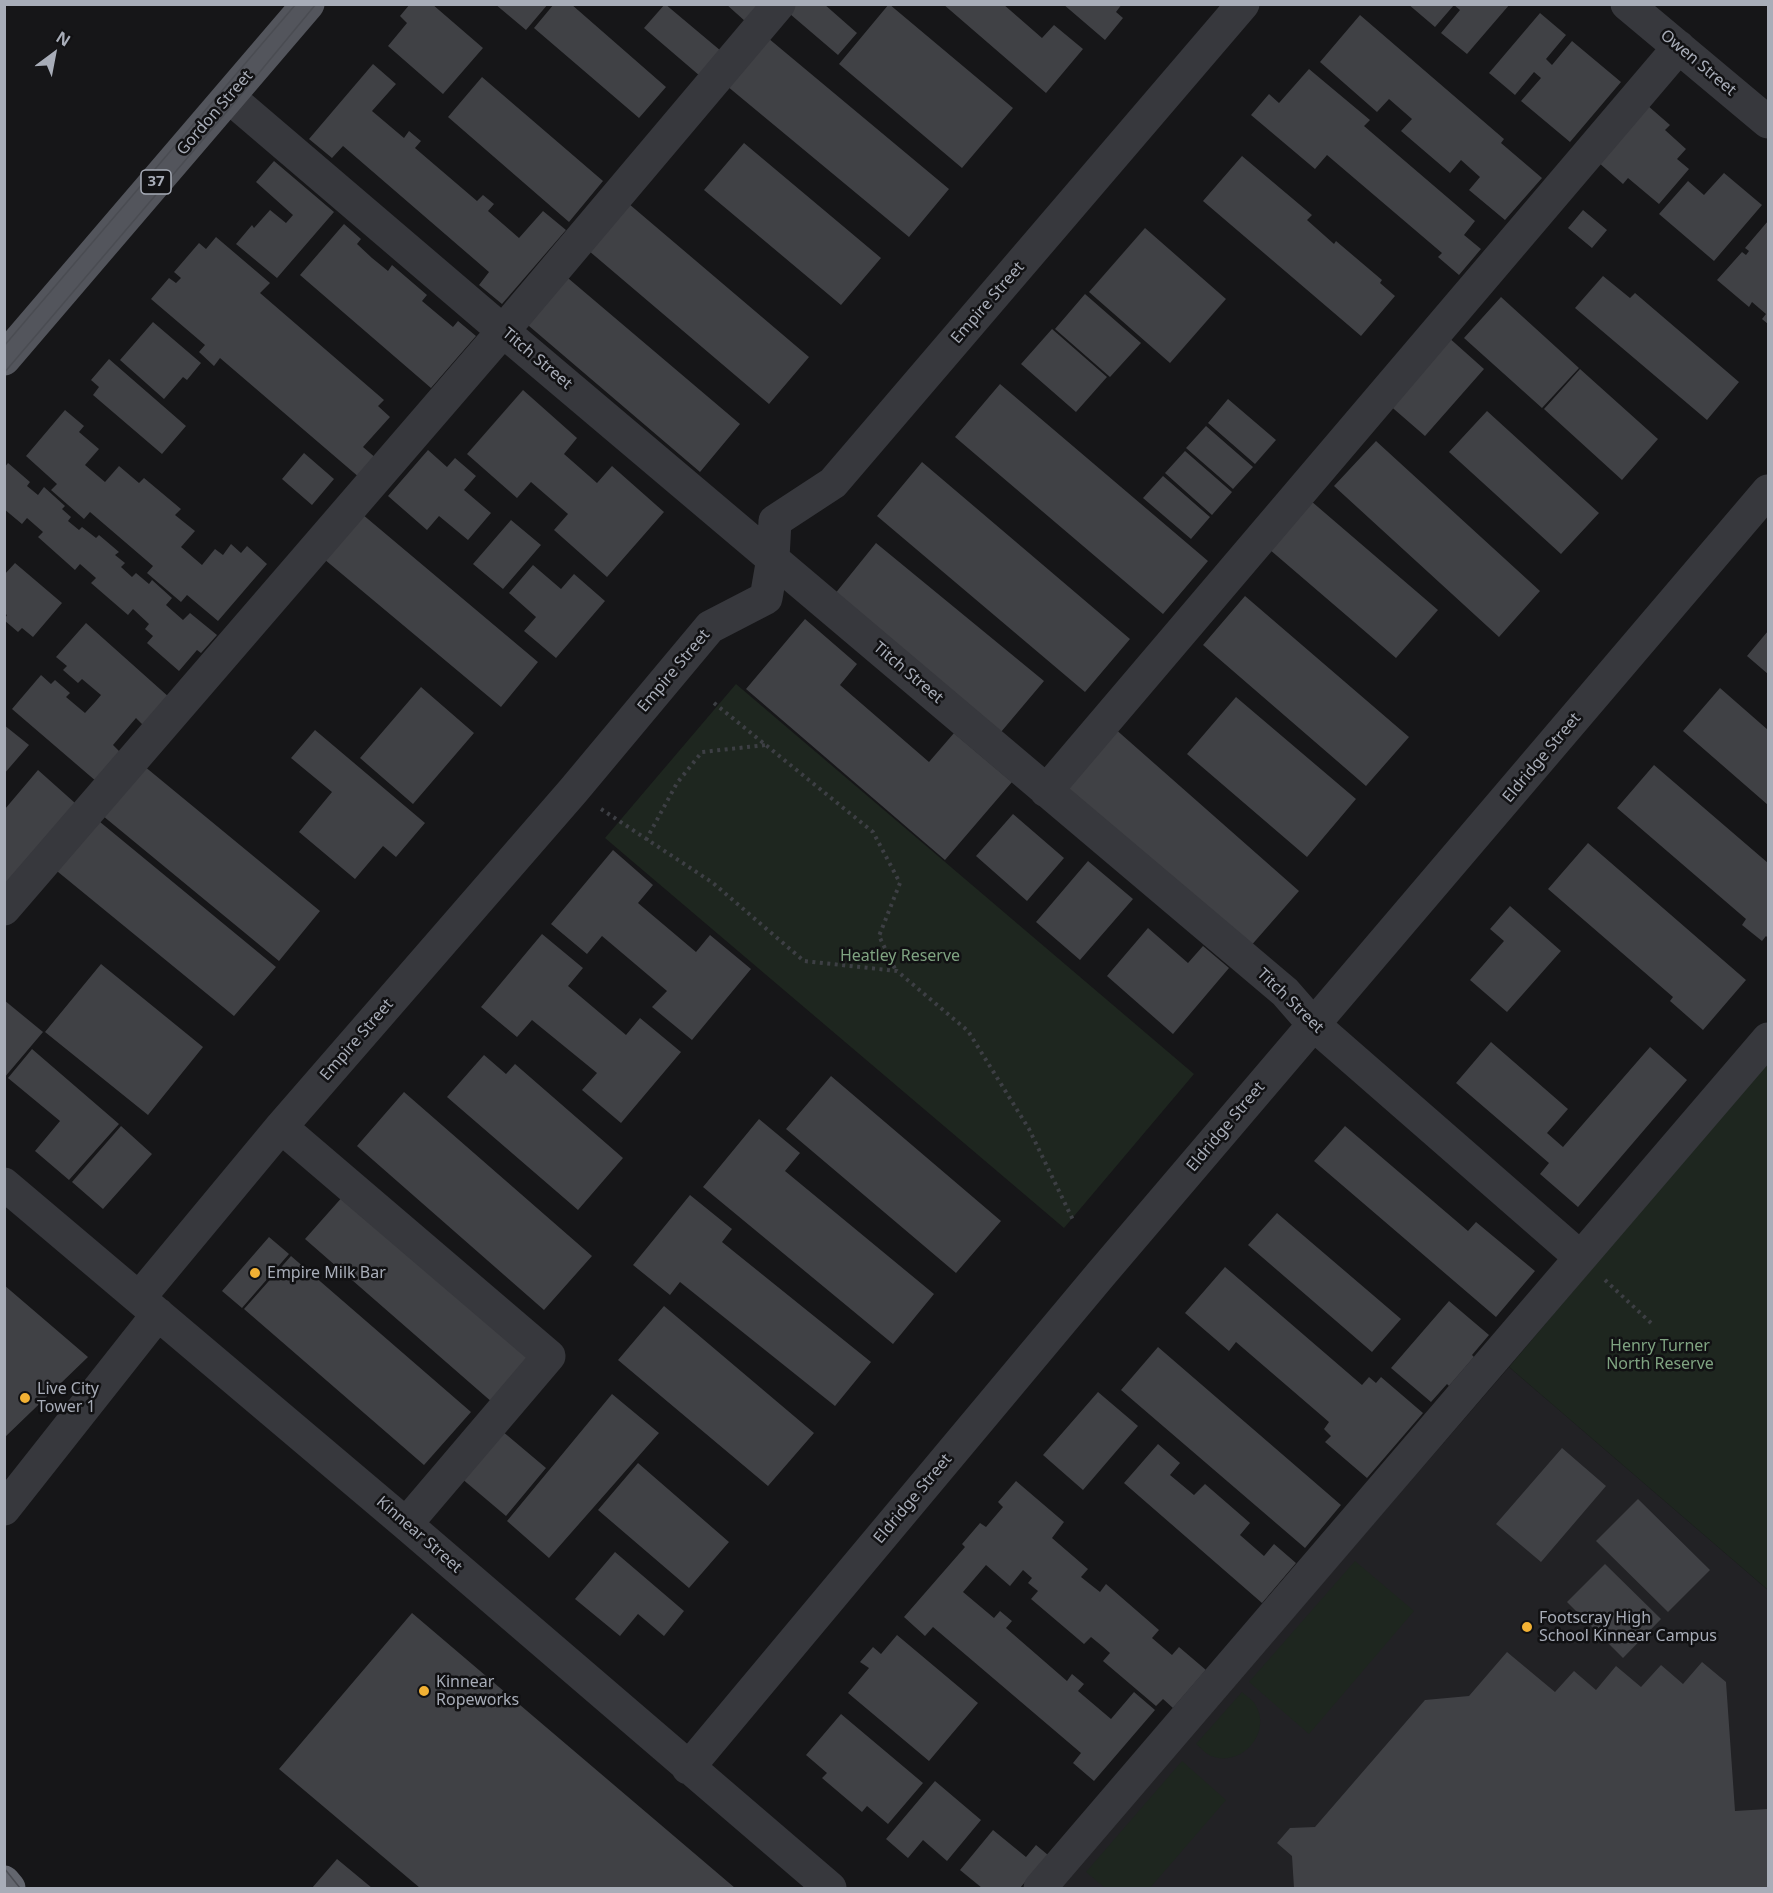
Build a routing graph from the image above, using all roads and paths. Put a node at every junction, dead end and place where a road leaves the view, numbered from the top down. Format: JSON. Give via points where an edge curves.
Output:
{"nodes":[{"id":1,"x":308,"y":4,"type":"edge"},
{"id":2,"x":779,"y":4,"type":"edge"},
{"id":3,"x":1243,"y":4,"type":"edge"},
{"id":4,"x":1627,"y":4,"type":"edge"},
{"id":5,"x":1679,"y":47,"type":"junction"},
{"id":6,"x":229,"y":97,"type":"junction"},
{"id":7,"x":1768,"y":122,"type":"edge"},
{"id":8,"x":503,"y":331,"type":"junction"},
{"id":9,"x":4,"y":359,"type":"edge"},
{"id":10,"x":1768,"y":491,"type":"edge"},
{"id":11,"x":773,"y":558,"type":"junction"},
{"id":12,"x":714,"y":703,"type":"dead end"},
{"id":13,"x":766,"y":745,"type":"junction"},
{"id":14,"x":573,"y":791,"type":"junction"},
{"id":15,"x":1046,"y":791,"type":"junction"},
{"id":16,"x":646,"y":840,"type":"junction"},
{"id":17,"x":4,"y":909,"type":"edge"},
{"id":18,"x":897,"y":972,"type":"junction"},
{"id":19,"x":1313,"y":1024,"type":"junction"},
{"id":20,"x":1768,"y":1039,"type":"edge"},
{"id":21,"x":281,"y":1127,"type":"junction"},
{"id":22,"x":4,"y":1184,"type":"edge"},
{"id":23,"x":1074,"y":1221,"type":"dead end"},
{"id":24,"x":1580,"y":1257,"type":"junction"},
{"id":25,"x":148,"y":1306,"type":"junction"},
{"id":26,"x":1651,"y":1323,"type":"dead end"},
{"id":27,"x":4,"y":1509,"type":"edge"},
{"id":28,"x":406,"y":1524,"type":"junction"},
{"id":29,"x":688,"y":1768,"type":"junction"},
{"id":30,"x":4,"y":1882,"type":"edge"},
{"id":31,"x":9,"y":1888,"type":"edge"},
{"id":32,"x":830,"y":1888,"type":"edge"},
{"id":33,"x":1040,"y":1888,"type":"edge"}],
"edges":[{"from":1,"to":6,"type":"main road","name":"Gordon Street","number":"37"},
{"from":2,"to":8,"type":"street"},
{"from":3,"to":11,"type":"street","name":"Empire Street","via":[[833,483],[776,521]]},
{"from":4,"to":5,"type":"street","name":"Owen Street"},
{"from":5,"to":7,"type":"street","name":"Owen Street"},
{"from":5,"to":15,"type":"street"},
{"from":6,"to":8,"type":"street","name":"Titch Street"},
{"from":6,"to":9,"type":"main road","name":"Gordon Street","number":"37"},
{"from":8,"to":11,"type":"street","name":"Titch Street"},
{"from":8,"to":17,"type":"street"},
{"from":10,"to":19,"type":"street","name":"Eldridge Street"},
{"from":11,"to":14,"type":"street","name":"Empire Street","via":[[766,598],[710,627]]},
{"from":11,"to":15,"type":"street","name":"Titch Street"},
{"from":12,"to":13,"type":"path"},
{"from":13,"to":16,"type":"path","via":[[702,752],[677,783]]},
{"from":13,"to":18,"type":"path","via":[[873,832],[900,883],[879,936]]},
{"from":14,"to":16,"type":"path"},
{"from":14,"to":21,"type":"street","name":"Empire Street"},
{"from":15,"to":19,"type":"street","name":"Titch Street","via":[[1285,992]]},
{"from":16,"to":18,"type":"path","via":[[713,883],[804,961]]},
{"from":18,"to":23,"type":"path","via":[[968,1032],[1029,1129]]},
{"from":19,"to":24,"type":"street","name":"Titch Street"},
{"from":19,"to":29,"type":"street","name":"Eldridge Street"},
{"from":20,"to":24,"type":"street"},
{"from":21,"to":25,"type":"street","name":"Empire Street"},
{"from":21,"to":28,"type":"street","via":[[549,1356]]},
{"from":22,"to":25,"type":"street","name":"Kinnear Street"},
{"from":24,"to":26,"type":"path"},
{"from":24,"to":33,"type":"street"},
{"from":25,"to":27,"type":"street","name":"Empire Street"},
{"from":25,"to":28,"type":"street","name":"Kinnear Street"},
{"from":28,"to":29,"type":"street","name":"Kinnear Street"},
{"from":29,"to":32,"type":"street","name":"Kinnear Street"},
{"from":30,"to":31,"type":"highway"}]}
